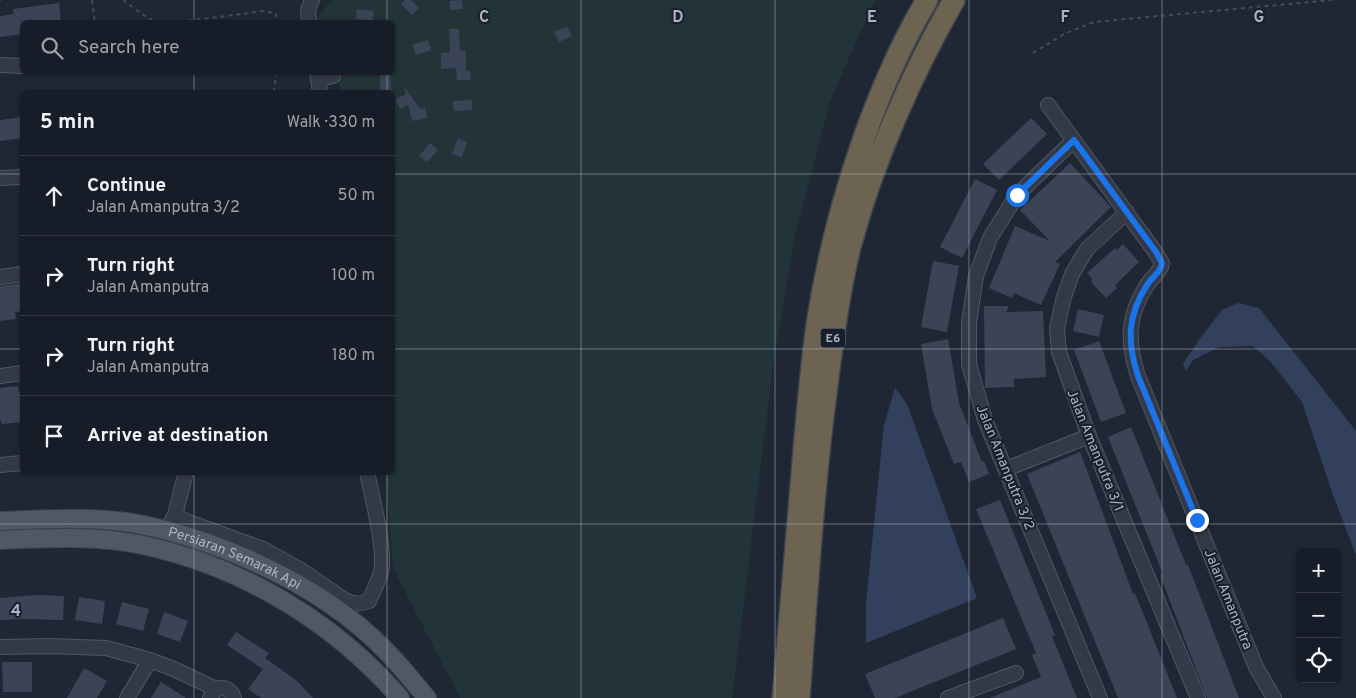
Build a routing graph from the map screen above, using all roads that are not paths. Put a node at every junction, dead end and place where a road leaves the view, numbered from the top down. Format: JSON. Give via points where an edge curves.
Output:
{"nodes":[{"id":1,"x":312,"y":0,"type":"edge"},
{"id":2,"x":927,"y":0,"type":"edge"},
{"id":3,"x":954,"y":0,"type":"edge"},
{"id":4,"x":309,"y":20,"type":"edge"},
{"id":5,"x":0,"y":65,"type":"edge"},
{"id":6,"x":20,"y":66,"type":"edge"},
{"id":7,"x":333,"y":76,"type":"dead end"},
{"id":8,"x":319,"y":81,"type":"edge"},
{"id":9,"x":1048,"y":105,"type":"dead end"},
{"id":10,"x":1074,"y":140,"type":"junction"},
{"id":11,"x":20,"y":177,"type":"edge"},
{"id":12,"x":0,"y":178,"type":"edge"},
{"id":13,"x":1126,"y":212,"type":"junction"},
{"id":14,"x":20,"y":274,"type":"edge"},
{"id":15,"x":0,"y":277,"type":"edge"},
{"id":16,"x":20,"y":372,"type":"edge"},
{"id":17,"x":0,"y":376,"type":"edge"},
{"id":18,"x":1089,"y":436,"type":"junction"},
{"id":19,"x":20,"y":462,"type":"edge"},
{"id":20,"x":0,"y":465,"type":"edge"},
{"id":21,"x":1006,"y":469,"type":"junction"},
{"id":22,"x":185,"y":475,"type":"edge"},
{"id":23,"x":368,"y":475,"type":"edge"},
{"id":24,"x":0,"y":521,"type":"edge"},
{"id":25,"x":172,"y":522,"type":"junction"},
{"id":26,"x":0,"y":540,"type":"edge"},
{"id":27,"x":0,"y":647,"type":"edge"},
{"id":28,"x":150,"y":660,"type":"junction"},
{"id":29,"x":1016,"y":673,"type":"dead end"},
{"id":30,"x":213,"y":694,"type":"edge"},
{"id":31,"x":127,"y":698,"type":"edge"},
{"id":32,"x":235,"y":698,"type":"edge"},
{"id":33,"x":400,"y":698,"type":"edge"},
{"id":34,"x":427,"y":698,"type":"edge"},
{"id":35,"x":783,"y":698,"type":"edge"},
{"id":36,"x":798,"y":698,"type":"edge"},
{"id":37,"x":948,"y":698,"type":"edge"},
{"id":38,"x":1100,"y":698,"type":"edge"},
{"id":39,"x":1198,"y":698,"type":"edge"},
{"id":40,"x":1274,"y":698,"type":"edge"}],
"edges":[{"from":1,"to":4,"type":"street"},
{"from":2,"to":35,"type":"highway","number":"E6","via":[[909,30],[880,98],[855,164],[833,244],[818,324],[807,420]]},
{"from":3,"to":36,"type":"highway","number":"E6","via":[[930,41],[901,105],[850,247],[834,326],[821,432]]},
{"from":5,"to":6,"type":"street"},
{"from":7,"to":8,"type":"street"},
{"from":9,"to":10,"type":"street","name":"Jalan Amanputra"},
{"from":10,"to":13,"type":"street","name":"Jalan Amanputra"},
{"from":10,"to":21,"type":"street","name":"Jalan Amanputra 3/2","via":[[1017,195],[990,238],[976,276],[968,323],[969,364],[985,420]]},
{"from":11,"to":12,"type":"street"},
{"from":13,"to":18,"type":"street","name":"Jalan Amanputra 3/1","via":[[1087,250],[1072,274],[1057,329],[1059,352]]},
{"from":13,"to":40,"type":"street","name":"Jalan Amanputra","via":[[1156,252],[1162,266],[1147,284],[1135,307],[1130,337],[1132,357],[1256,667]]},
{"from":14,"to":15,"type":"street"},
{"from":16,"to":17,"type":"street"},
{"from":18,"to":21,"type":"street"},
{"from":18,"to":39,"type":"street","name":"Jalan Amanputra 3/1"},
{"from":19,"to":20,"type":"street"},
{"from":21,"to":38,"type":"street","name":"Jalan Amanputra 3/2"},
{"from":22,"to":25,"type":"street"},
{"from":23,"to":25,"type":"street","via":[[378,532],[381,572],[369,601],[361,604],[352,604],[263,549],[186,522]]},
{"from":24,"to":25,"type":"main road","name":"Persiaran Semarak Api"},
{"from":25,"to":34,"type":"main road","name":"Persiaran Semarak Api","via":[[257,562],[324,599],[387,652]]},
{"from":26,"to":33,"type":"main road","name":"Persiaran Semarak Api","via":[[73,538],[112,541],[147,546],[197,560],[248,581],[285,601],[356,653]]},
{"from":27,"to":28,"type":"street","via":[[106,648]]},
{"from":28,"to":30,"type":"street","via":[[174,669]]},
{"from":28,"to":31,"type":"street"},
{"from":29,"to":37,"type":"street"},
{"from":30,"to":32,"type":"street","via":[[227,689]]}]}
